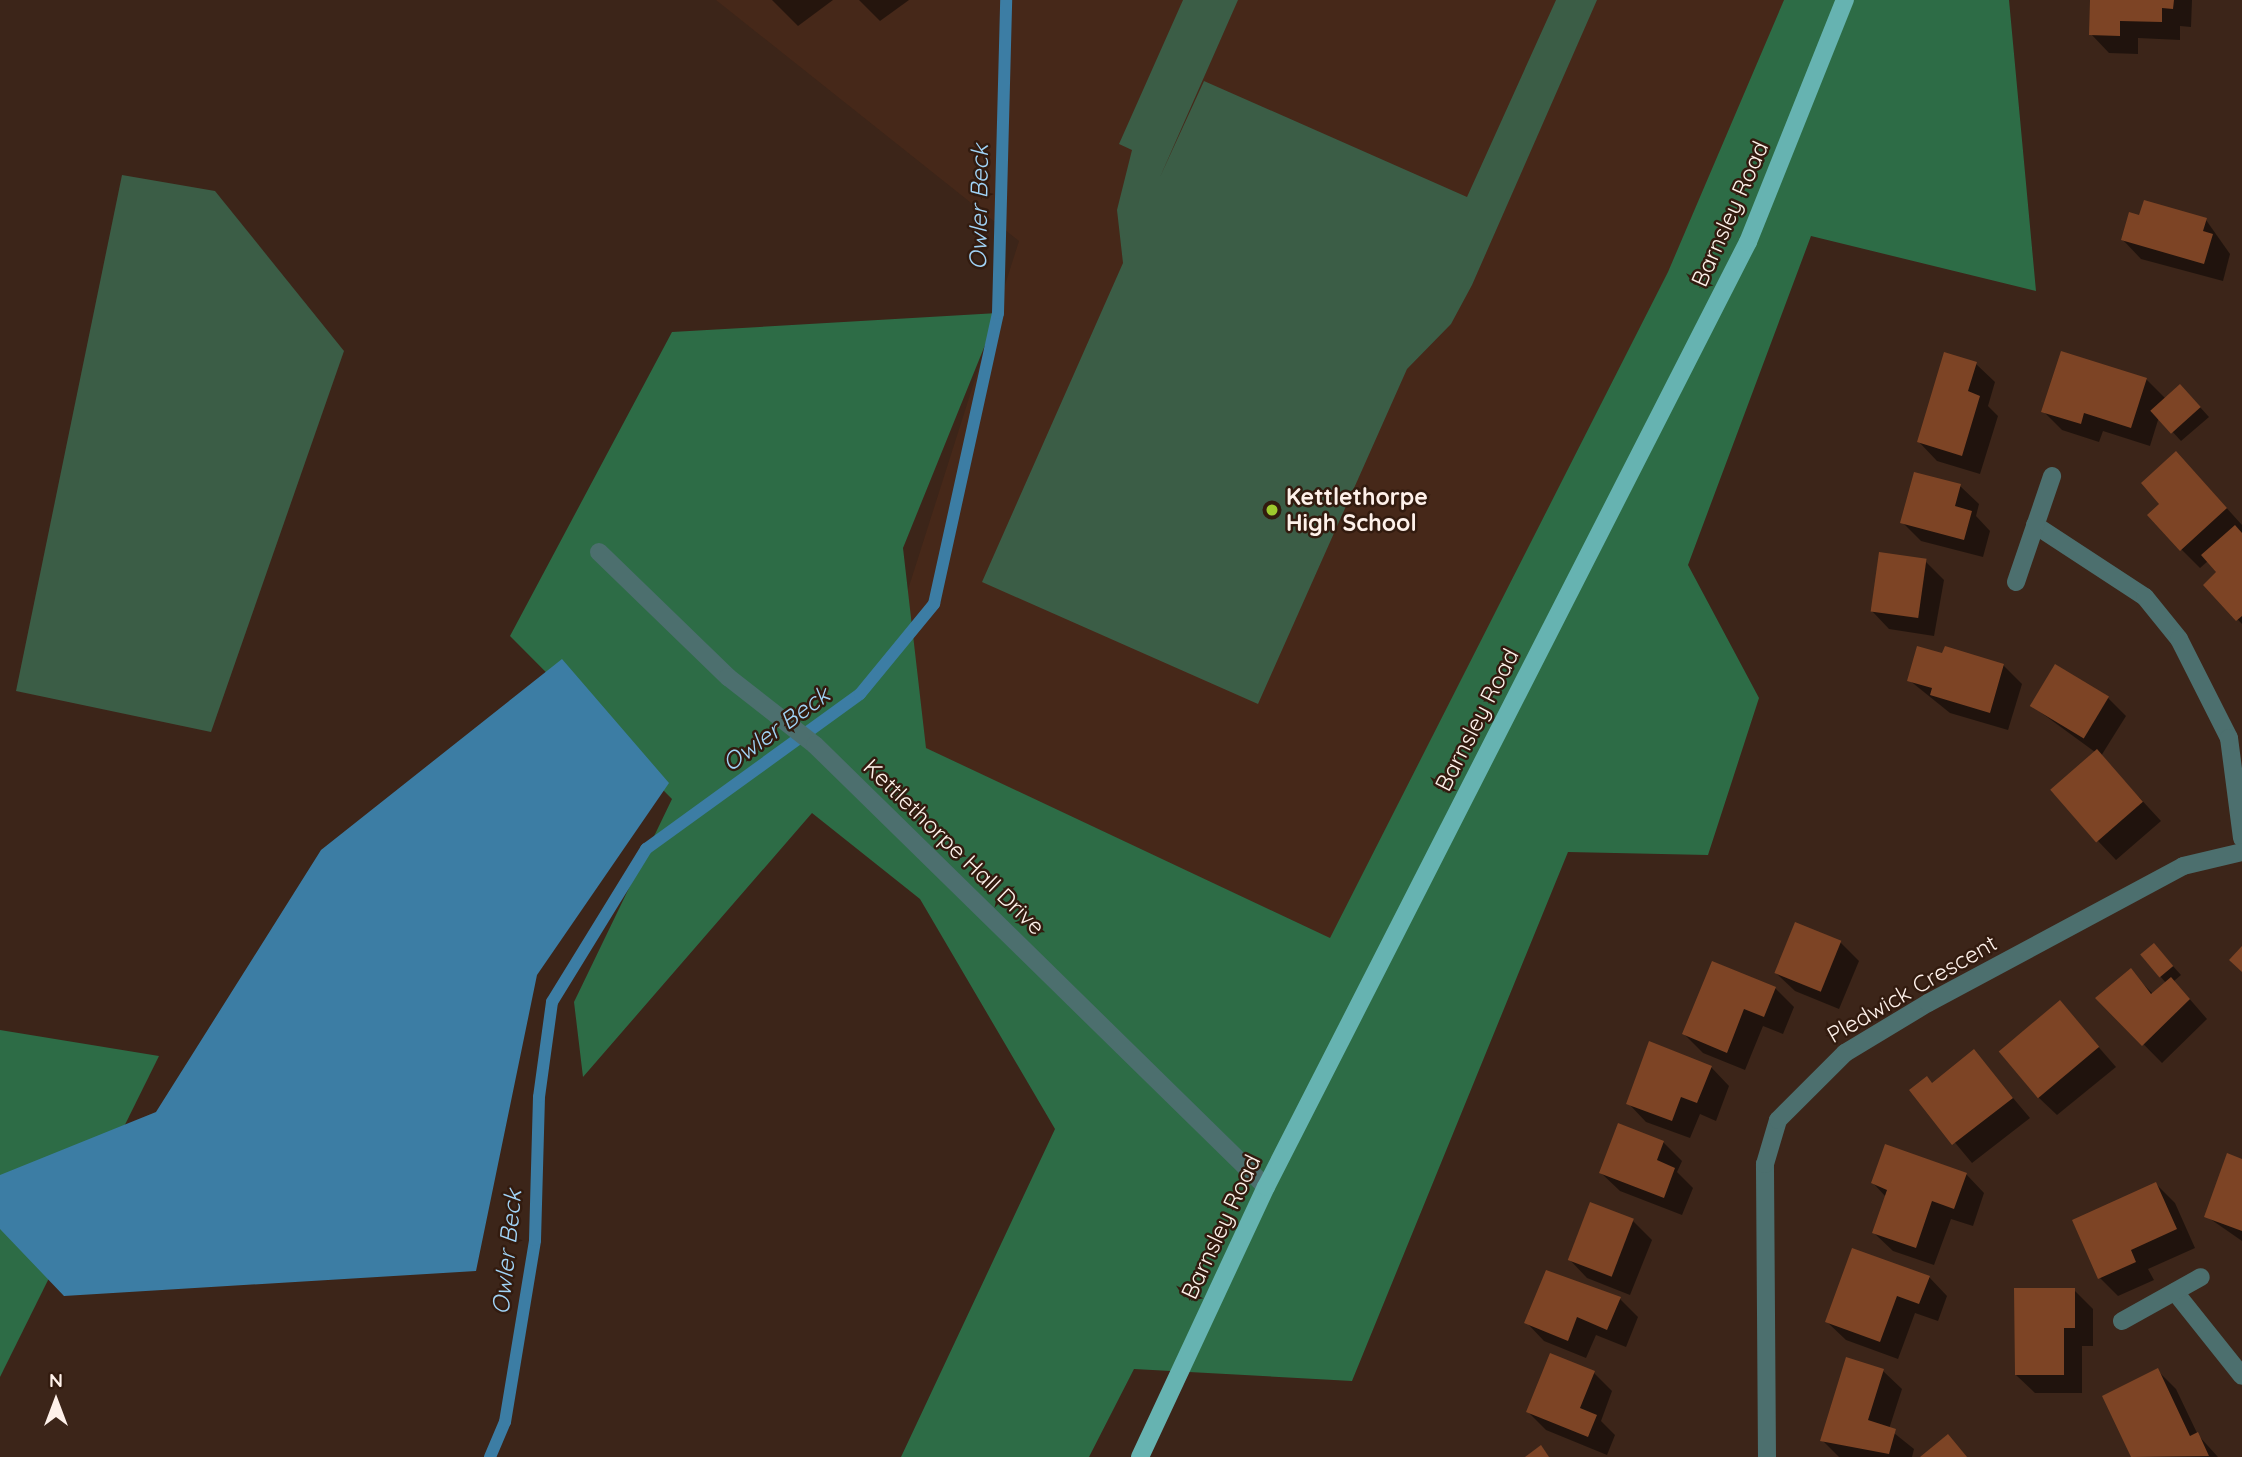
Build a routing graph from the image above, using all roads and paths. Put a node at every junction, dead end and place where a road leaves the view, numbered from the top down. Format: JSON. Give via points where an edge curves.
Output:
{"nodes":[{"id":1,"x":1844,"y":0,"type":"edge"},
{"id":2,"x":2052,"y":477,"type":"dead end"},
{"id":3,"x":2035,"y":526,"type":"junction"},
{"id":4,"x":599,"y":552,"type":"dead end"},
{"id":5,"x":2016,"y":582,"type":"dead end"},
{"id":6,"x":2242,"y":838,"type":"edge"},
{"id":7,"x":2242,"y":852,"type":"edge"},
{"id":8,"x":1266,"y":1187,"type":"junction"},
{"id":9,"x":2201,"y":1277,"type":"dead end"},
{"id":10,"x":2175,"y":1292,"type":"junction"},
{"id":11,"x":2122,"y":1321,"type":"dead end"},
{"id":12,"x":2242,"y":1376,"type":"edge"},
{"id":13,"x":1140,"y":1457,"type":"edge"},
{"id":14,"x":1767,"y":1457,"type":"edge"}],
"edges":[{"from":1,"to":8,"type":"main road","name":"Barnsley Road","via":[[1748,242]]},
{"from":2,"to":3,"type":"street"},
{"from":3,"to":5,"type":"street"},
{"from":3,"to":6,"type":"street","via":[[2145,597],[2179,639],[2229,738]]},
{"from":4,"to":8,"type":"street","name":"Kettlethorpe Hall Drive","via":[[769,709],[815,745]]},
{"from":7,"to":14,"type":"street","name":"Pledwick Crescent","via":[[2183,866],[1928,1003],[1845,1053],[1778,1120],[1765,1164]]},
{"from":8,"to":13,"type":"main road","name":"Barnsley Road"},
{"from":9,"to":10,"type":"street"},
{"from":10,"to":11,"type":"street"},
{"from":10,"to":12,"type":"street"}]}
